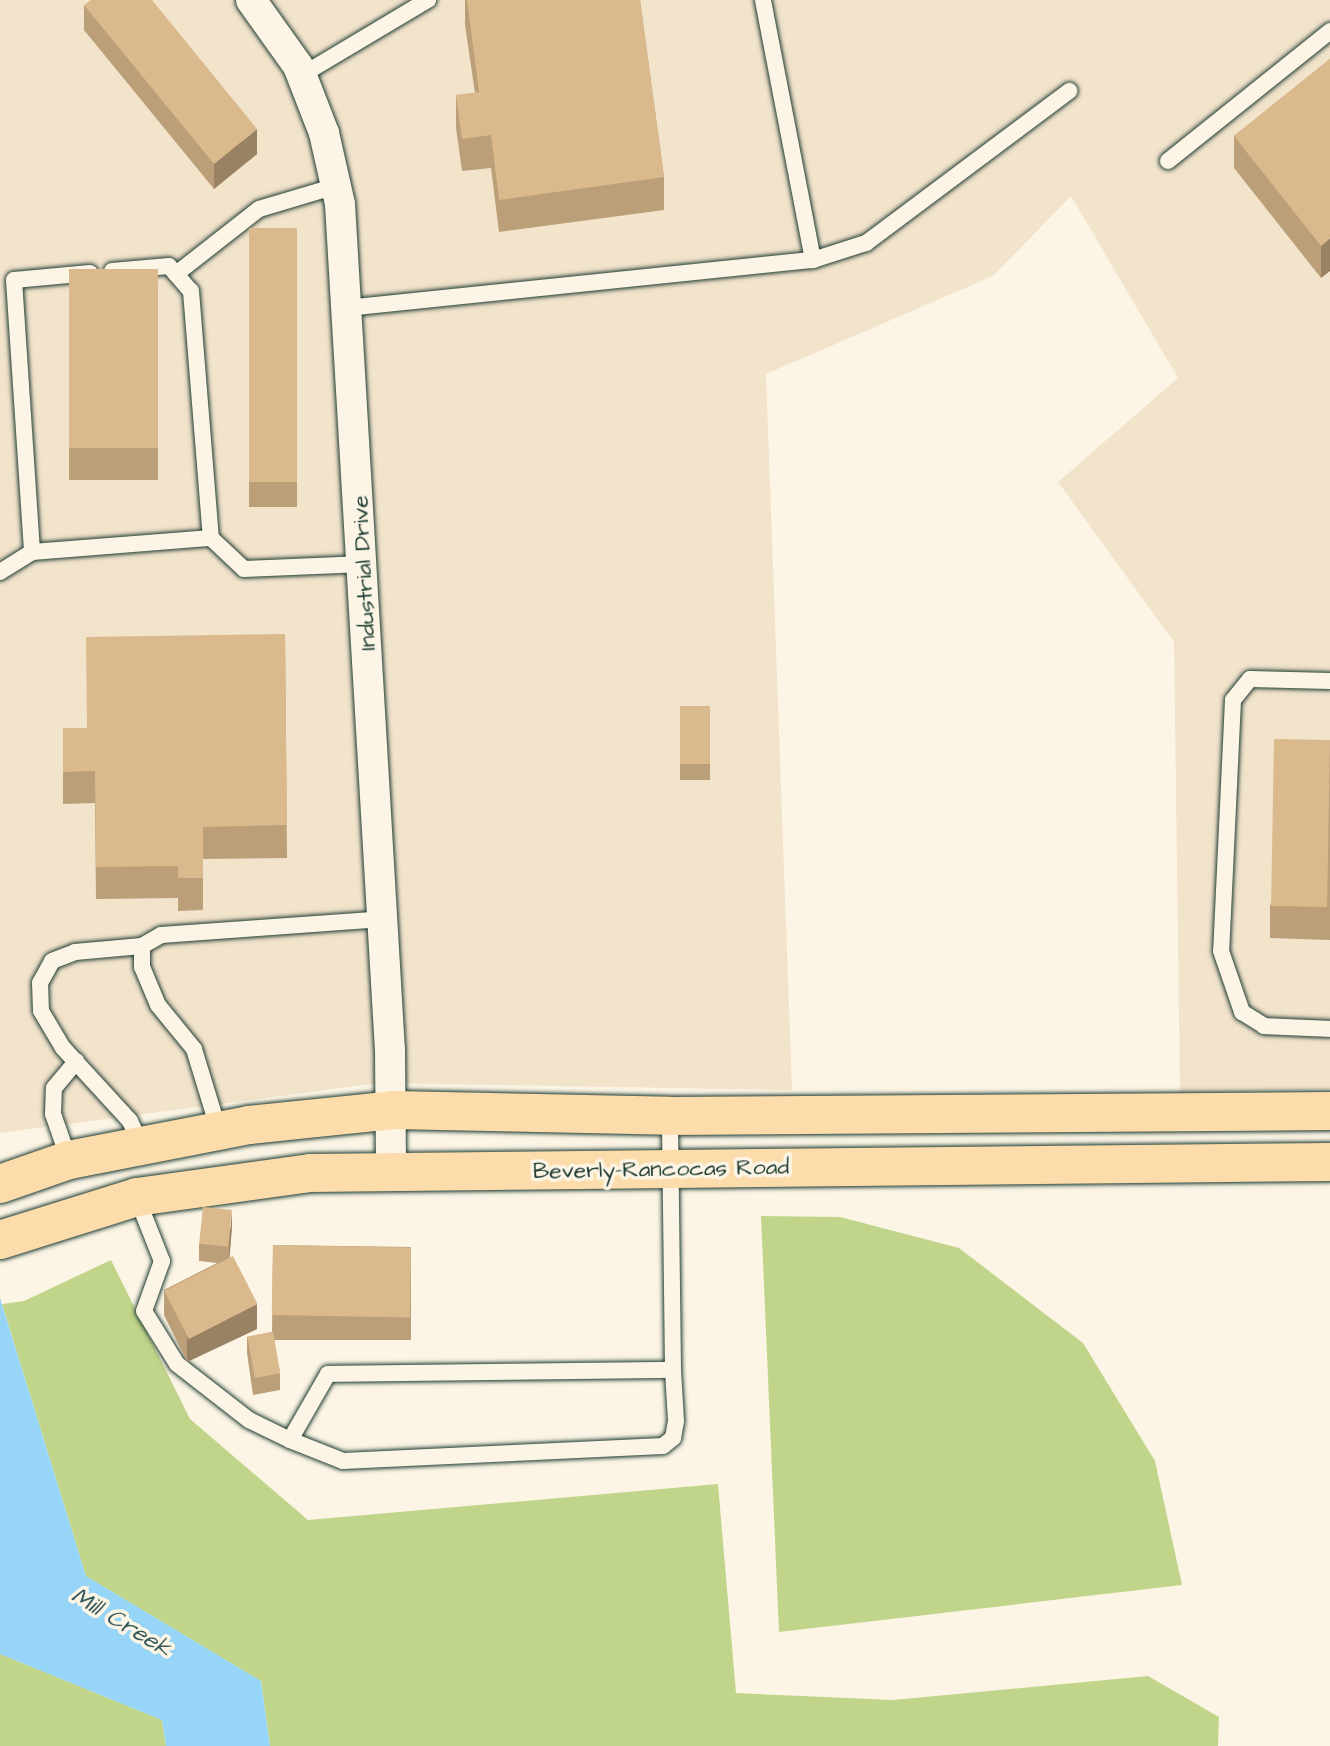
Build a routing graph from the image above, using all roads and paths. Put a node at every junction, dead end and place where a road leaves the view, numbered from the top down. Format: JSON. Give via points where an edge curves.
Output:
{"nodes":[{"id":1,"x":251,"y":0,"type":"edge"},
{"id":2,"x":428,"y":0,"type":"edge"},
{"id":3,"x":763,"y":0,"type":"edge"},
{"id":4,"x":1330,"y":31,"type":"edge"},
{"id":5,"x":302,"y":75,"type":"junction"},
{"id":6,"x":1069,"y":91,"type":"dead end"},
{"id":7,"x":1168,"y":161,"type":"dead end"},
{"id":8,"x":337,"y":186,"type":"junction"},
{"id":9,"x":813,"y":260,"type":"junction"},
{"id":10,"x":176,"y":274,"type":"junction"},
{"id":11,"x":7,"y":281,"type":"edge"},
{"id":12,"x":347,"y":308,"type":"junction"},
{"id":13,"x":211,"y":538,"type":"junction"},
{"id":14,"x":32,"y":552,"type":"junction"},
{"id":15,"x":364,"y":564,"type":"junction"},
{"id":16,"x":0,"y":572,"type":"edge"},
{"id":17,"x":1330,"y":681,"type":"edge"},
{"id":18,"x":382,"y":919,"type":"junction"},
{"id":19,"x":142,"y":946,"type":"junction"},
{"id":20,"x":1330,"y":1029,"type":"edge"},
{"id":21,"x":77,"y":1061,"type":"junction"},
{"id":22,"x":393,"y":1110,"type":"junction"},
{"id":23,"x":1330,"y":1111,"type":"edge"},
{"id":24,"x":670,"y":1116,"type":"junction"},
{"id":25,"x":219,"y":1131,"type":"junction"},
{"id":26,"x":142,"y":1146,"type":"junction"},
{"id":27,"x":69,"y":1160,"type":"junction"},
{"id":28,"x":1330,"y":1162,"type":"edge"},
{"id":29,"x":671,"y":1167,"type":"junction"},
{"id":30,"x":391,"y":1169,"type":"junction"},
{"id":31,"x":0,"y":1184,"type":"edge"},
{"id":32,"x":136,"y":1197,"type":"junction"},
{"id":33,"x":2,"y":1239,"type":"edge"},
{"id":34,"x":673,"y":1370,"type":"junction"},
{"id":35,"x":290,"y":1440,"type":"junction"}],
"edges":[{"from":1,"to":5,"type":"street","name":"Industrial Drive"},
{"from":2,"to":5,"type":"lane"},
{"from":3,"to":9,"type":"lane"},
{"from":4,"to":7,"type":"lane"},
{"from":5,"to":8,"type":"street","name":"Industrial Drive"},
{"from":6,"to":9,"type":"lane","via":[[866,243]]},
{"from":8,"to":10,"type":"lane","via":[[259,209]]},
{"from":8,"to":12,"type":"street","name":"Industrial Drive"},
{"from":9,"to":12,"type":"lane"},
{"from":10,"to":11,"type":"lane","via":[[169,266]]},
{"from":10,"to":13,"type":"lane","via":[[191,291]]},
{"from":11,"to":14,"type":"lane"},
{"from":12,"to":15,"type":"street","name":"Industrial Drive"},
{"from":13,"to":14,"type":"lane"},
{"from":13,"to":15,"type":"lane","via":[[244,569]]},
{"from":14,"to":16,"type":"lane"},
{"from":15,"to":18,"type":"street","name":"Industrial Drive"},
{"from":17,"to":20,"type":"lane","via":[[1250,679],[1233,700],[1221,950],[1242,1012],[1264,1026]]},
{"from":18,"to":19,"type":"lane","via":[[161,935]]},
{"from":18,"to":22,"type":"street","name":"Industrial Drive"},
{"from":19,"to":21,"type":"lane","via":[[75,951],[52,961],[40,984],[41,1011]]},
{"from":19,"to":25,"type":"lane","via":[[142,967],[158,1004],[194,1049]]},
{"from":21,"to":26,"type":"lane","via":[[130,1121]]},
{"from":21,"to":27,"type":"lane","via":[[54,1088],[53,1114]]},
{"from":22,"to":24,"type":"main road"},
{"from":22,"to":25,"type":"main road"},
{"from":22,"to":30,"type":"street","name":"Industrial Drive"},
{"from":23,"to":24,"type":"main road"},
{"from":24,"to":29,"type":"lane"},
{"from":25,"to":26,"type":"main road"},
{"from":26,"to":27,"type":"main road"},
{"from":27,"to":31,"type":"main road"},
{"from":28,"to":29,"type":"main road","name":"Beverly-Rancocas Road"},
{"from":29,"to":30,"type":"main road","name":"Beverly-Rancocas Road"},
{"from":29,"to":34,"type":"lane"},
{"from":30,"to":32,"type":"main road","name":"Beverly-Rancocas Road","via":[[223,1182]]},
{"from":32,"to":33,"type":"main road","name":"Beverly-Rancocas Road"},
{"from":32,"to":35,"type":"lane","via":[[162,1261],[144,1311],[177,1364],[249,1420]]},
{"from":34,"to":35,"type":"lane","via":[[328,1374]]},
{"from":34,"to":35,"type":"lane","via":[[676,1421],[673,1438],[663,1446],[343,1461]]}]}
